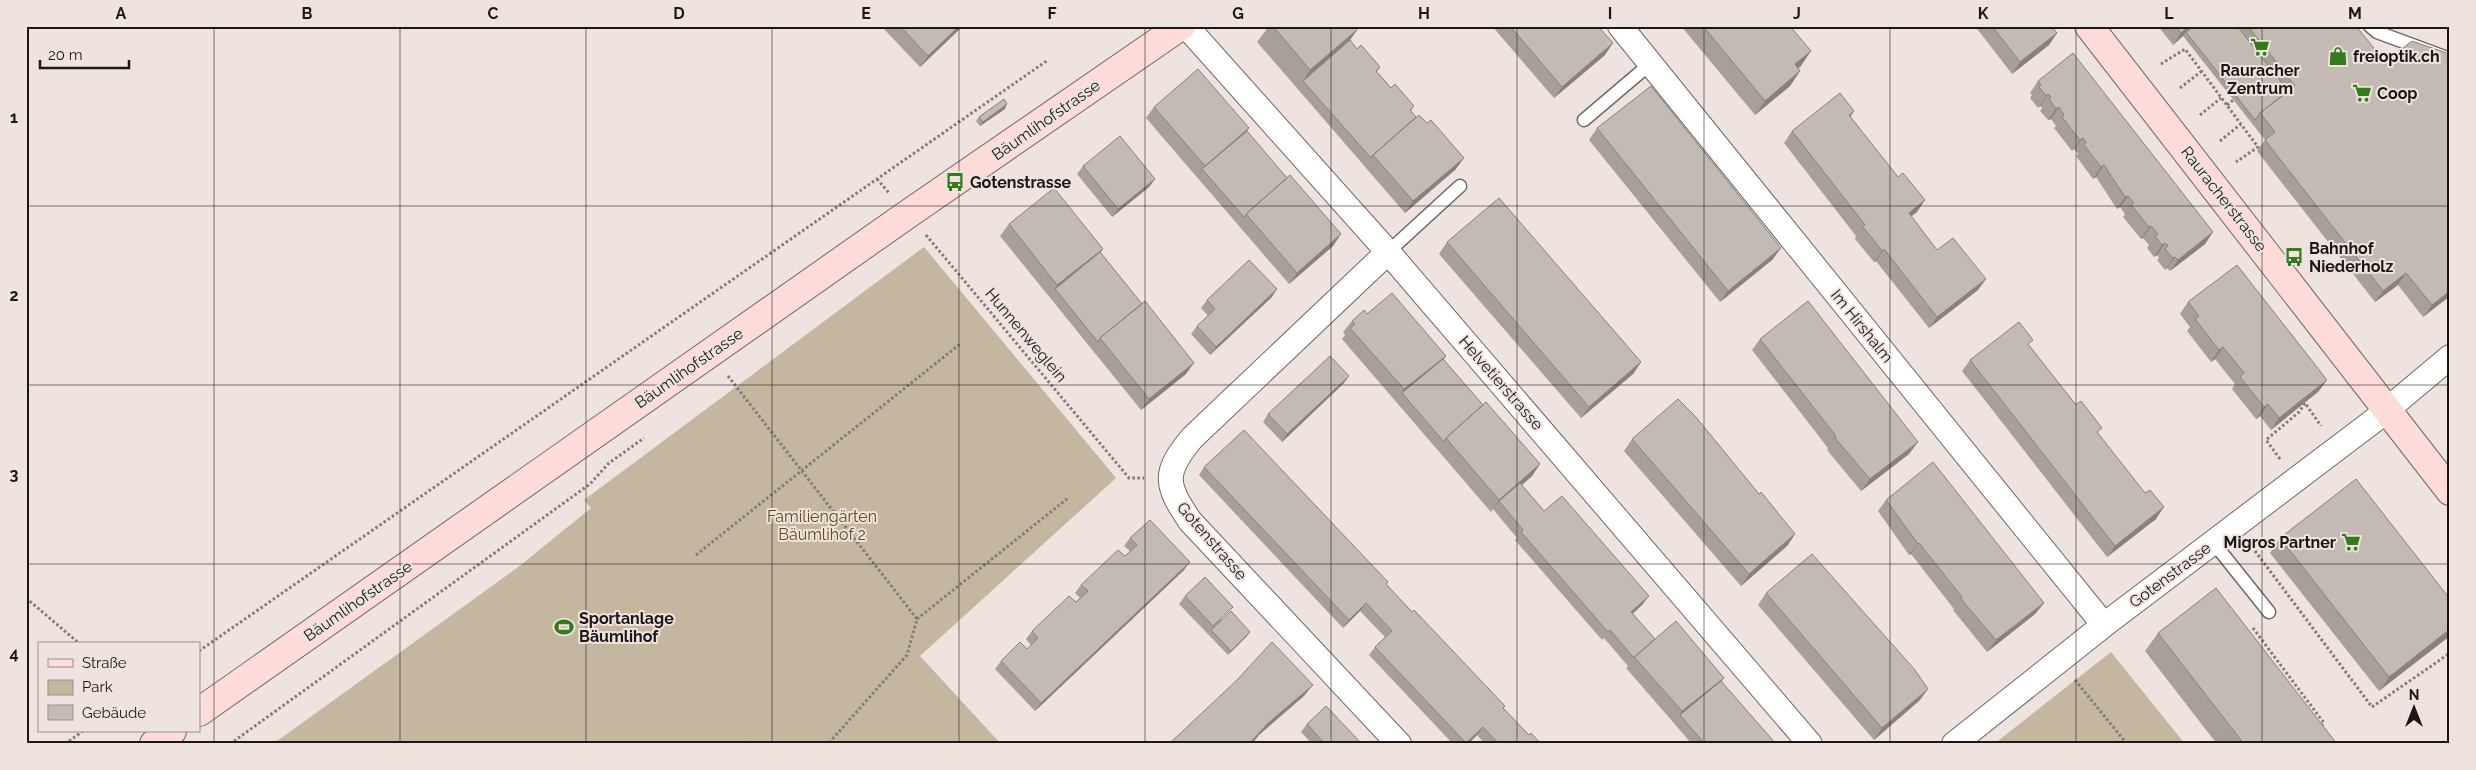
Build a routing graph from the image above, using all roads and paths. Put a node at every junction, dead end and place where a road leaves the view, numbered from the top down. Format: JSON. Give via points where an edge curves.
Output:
{"nodes":[{"id":1,"x":1181,"y":26,"type":"edge"},
{"id":2,"x":1186,"y":26,"type":"edge"},
{"id":3,"x":1620,"y":26,"type":"edge"},
{"id":4,"x":2089,"y":26,"type":"edge"},
{"id":5,"x":2370,"y":26,"type":"edge"},
{"id":6,"x":2450,"y":59,"type":"edge"},
{"id":7,"x":1048,"y":60,"type":"dead end"},
{"id":8,"x":1650,"y":64,"type":"junction"},
{"id":9,"x":2161,"y":64,"type":"dead end"},
{"id":10,"x":2202,"y":71,"type":"junction"},
{"id":11,"x":2180,"y":88,"type":"dead end"},
{"id":12,"x":2240,"y":94,"type":"edge"},
{"id":13,"x":2221,"y":98,"type":"junction"},
{"id":14,"x":2227,"y":105,"type":"junction"},
{"id":15,"x":2200,"y":114,"type":"dead end"},
{"id":16,"x":1584,"y":120,"type":"dead end"},
{"id":17,"x":2241,"y":124,"type":"junction"},
{"id":18,"x":2220,"y":141,"type":"dead end"},
{"id":19,"x":2236,"y":162,"type":"dead end"},
{"id":20,"x":877,"y":179,"type":"junction"},
{"id":21,"x":1460,"y":186,"type":"dead end"},
{"id":22,"x":908,"y":214,"type":"junction"},
{"id":23,"x":928,"y":237,"type":"junction"},
{"id":24,"x":920,"y":242,"type":"dead end"},
{"id":25,"x":1388,"y":252,"type":"junction"},
{"id":26,"x":960,"y":344,"type":"dead end"},
{"id":27,"x":710,"y":353,"type":"junction"},
{"id":28,"x":2450,"y":357,"type":"edge"},
{"id":29,"x":737,"y":370,"type":"dead end"},
{"id":30,"x":729,"y":376,"type":"junction"},
{"id":31,"x":721,"y":382,"type":"dead end"},
{"id":32,"x":2305,"y":403,"type":"edge"},
{"id":33,"x":2388,"y":410,"type":"junction"},
{"id":34,"x":649,"y":434,"type":"dead end"},
{"id":35,"x":803,"y":469,"type":"junction"},
{"id":36,"x":1170,"y":477,"type":"junction"},
{"id":37,"x":2296,"y":480,"type":"junction"},
{"id":38,"x":2450,"y":491,"type":"edge"},
{"id":39,"x":1068,"y":498,"type":"dead end"},
{"id":40,"x":2236,"y":525,"type":"junction"},
{"id":41,"x":2214,"y":542,"type":"junction"},
{"id":42,"x":696,"y":555,"type":"dead end"},
{"id":43,"x":26,"y":598,"type":"edge"},
{"id":44,"x":2269,"y":612,"type":"dead end"},
{"id":45,"x":917,"y":619,"type":"junction"},
{"id":46,"x":2104,"y":625,"type":"junction"},
{"id":47,"x":2251,"y":626,"type":"dead end"},
{"id":48,"x":78,"y":642,"type":"edge"},
{"id":49,"x":200,"y":650,"type":"edge"},
{"id":50,"x":2450,"y":654,"type":"edge"},
{"id":51,"x":2059,"y":660,"type":"junction"},
{"id":52,"x":200,"y":711,"type":"edge"},
{"id":53,"x":2318,"y":728,"type":"edge"},
{"id":54,"x":82,"y":732,"type":"edge"},
{"id":55,"x":171,"y":732,"type":"edge"},
{"id":56,"x":65,"y":744,"type":"edge"},
{"id":57,"x":154,"y":744,"type":"edge"},
{"id":58,"x":230,"y":744,"type":"edge"},
{"id":59,"x":746,"y":744,"type":"edge"},
{"id":60,"x":759,"y":744,"type":"edge"},
{"id":61,"x":828,"y":744,"type":"edge"},
{"id":62,"x":1400,"y":744,"type":"edge"},
{"id":63,"x":1810,"y":744,"type":"edge"},
{"id":64,"x":1954,"y":744,"type":"edge"},
{"id":65,"x":2127,"y":744,"type":"edge"}],
"edges":[{"from":1,"to":22,"type":"main road","name":"Bäumlihofstrasse"},
{"from":2,"to":25,"type":"street","name":"Helvetierstrasse"},
{"from":3,"to":8,"type":"street","name":"Im Hirshalm"},
{"from":4,"to":33,"type":"main road","name":"Rauracherstrasse"},
{"from":5,"to":6,"type":"lane","via":[[2377,32]]},
{"from":7,"to":20,"type":"path"},
{"from":8,"to":16,"type":"lane"},
{"from":8,"to":46,"type":"street","name":"Im Hirshalm"},
{"from":9,"to":10,"type":"path","via":[[2185,49]]},
{"from":10,"to":11,"type":"path"},
{"from":10,"to":13,"type":"path"},
{"from":12,"to":14,"type":"path"},
{"from":13,"to":14,"type":"path"},
{"from":13,"to":15,"type":"path"},
{"from":14,"to":17,"type":"path"},
{"from":17,"to":18,"type":"path"},
{"from":17,"to":19,"type":"path","via":[[2258,147]]},
{"from":20,"to":22,"type":"path","name":"Hunnenweglein"},
{"from":20,"to":49,"type":"path"},
{"from":21,"to":25,"type":"lane"},
{"from":22,"to":23,"type":"path","name":"Hunnenweglein"},
{"from":22,"to":27,"type":"main road","name":"Bäumlihofstrasse"},
{"from":23,"to":24,"type":"path"},
{"from":23,"to":36,"type":"path","name":"Hunnenweglein","via":[[1129,478]]},
{"from":25,"to":36,"type":"street","via":[[1192,438],[1175,458]]},
{"from":25,"to":63,"type":"street","name":"Helvetierstrasse"},
{"from":26,"to":35,"type":"path"},
{"from":27,"to":30,"type":"path"},
{"from":27,"to":52,"type":"main road","name":"Bäumlihofstrasse"},
{"from":28,"to":33,"type":"street","name":"Gotenstrasse"},
{"from":29,"to":30,"type":"path"},
{"from":30,"to":31,"type":"path"},
{"from":30,"to":35,"type":"path"},
{"from":32,"to":37,"type":"path","via":[[2300,412],[2266,440]]},
{"from":33,"to":37,"type":"street","name":"Gotenstrasse"},
{"from":33,"to":38,"type":"main road","name":"Rauracherstrasse"},
{"from":34,"to":58,"type":"path","via":[[609,464],[590,484]]},
{"from":35,"to":42,"type":"path"},
{"from":35,"to":45,"type":"path"},
{"from":36,"to":62,"type":"street","name":"Gotenstrasse","via":[[1174,497],[1190,521]]},
{"from":37,"to":40,"type":"street","name":"Gotenstrasse"},
{"from":39,"to":45,"type":"path"},
{"from":40,"to":41,"type":"street","name":"Gotenstrasse"},
{"from":40,"to":50,"type":"path","via":[[2372,707]]},
{"from":41,"to":44,"type":"lane"},
{"from":41,"to":46,"type":"street","name":"Gotenstrasse"},
{"from":43,"to":48,"type":"path"},
{"from":45,"to":61,"type":"path","via":[[908,655]]},
{"from":46,"to":51,"type":"street","name":"Gotenstrasse"},
{"from":47,"to":53,"type":"path","via":[[2324,723]]},
{"from":51,"to":64,"type":"street","name":"Gotenstrasse"},
{"from":51,"to":65,"type":"path"},
{"from":54,"to":56,"type":"path"},
{"from":55,"to":57,"type":"main road"},
{"from":59,"to":60,"type":"path"}]}
